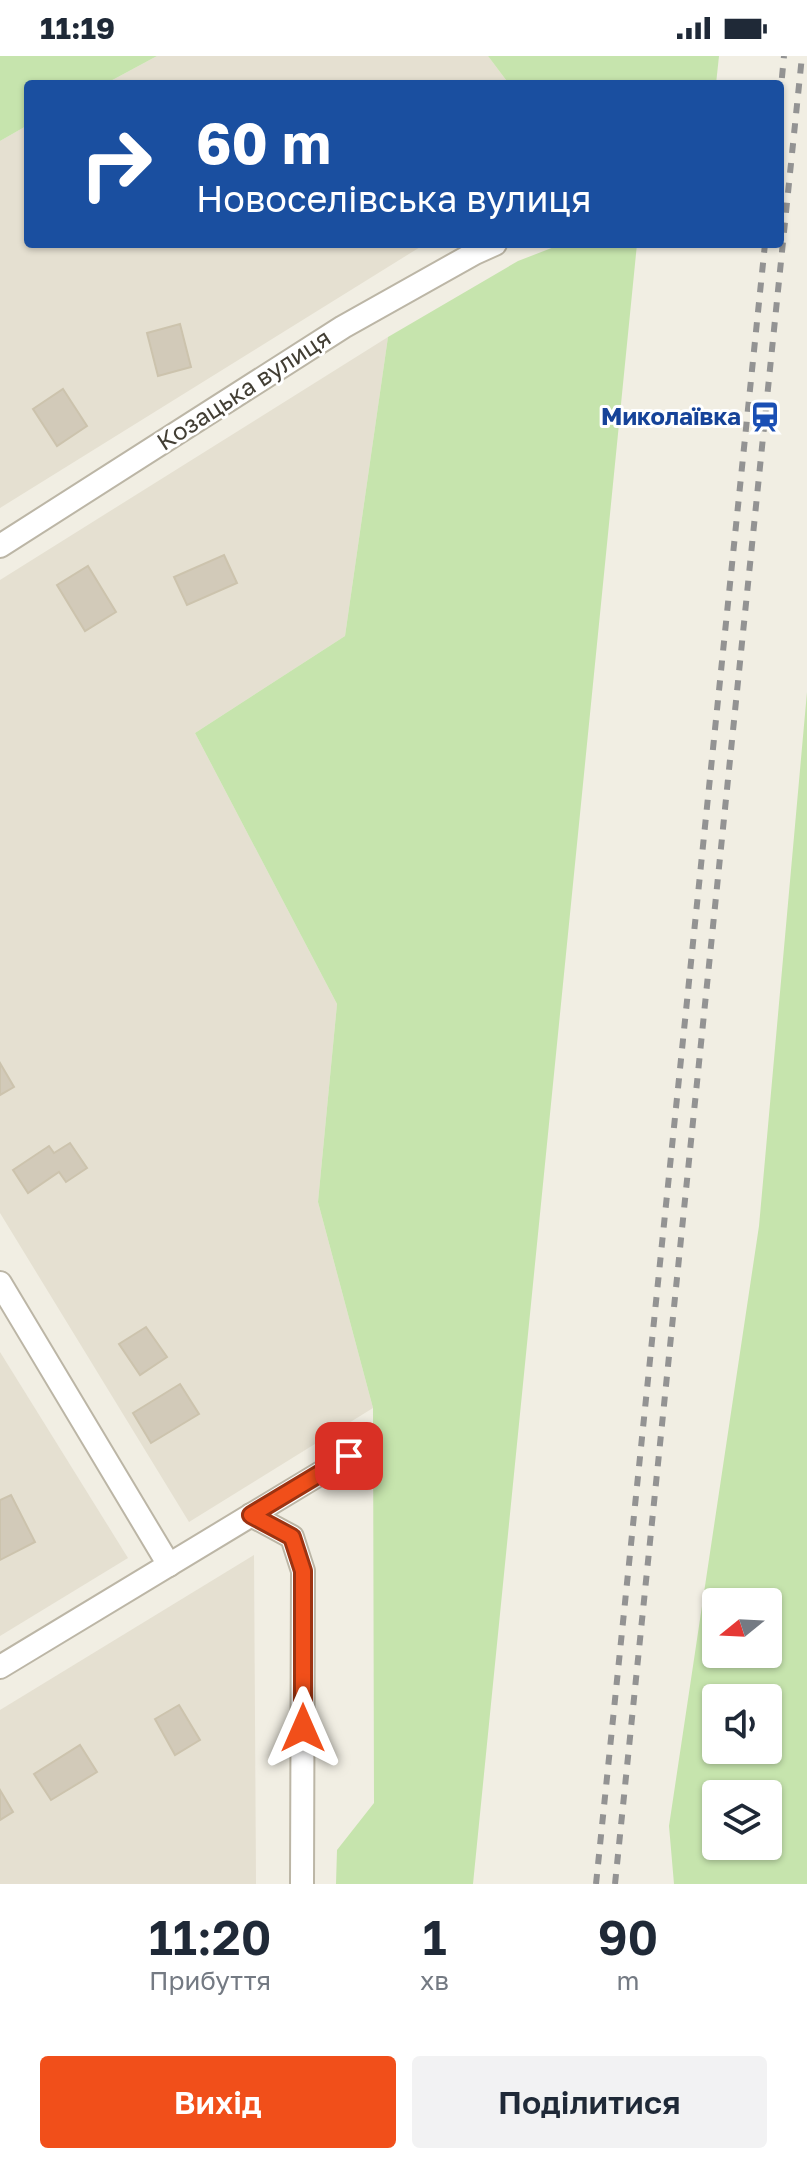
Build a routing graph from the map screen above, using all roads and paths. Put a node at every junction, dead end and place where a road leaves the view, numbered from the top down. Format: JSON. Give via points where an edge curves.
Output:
{"nodes":[{"id":1,"x":486,"y":248,"type":"edge"},
{"id":2,"x":0,"y":546,"type":"edge"},
{"id":3,"x":0,"y":1283,"type":"edge"},
{"id":4,"x":349,"y":1456,"type":"dead end"},
{"id":5,"x":251,"y":1515,"type":"junction"},
{"id":6,"x":169,"y":1565,"type":"junction"},
{"id":7,"x":0,"y":1667,"type":"edge"},
{"id":8,"x":302,"y":1884,"type":"edge"}],
"edges":[{"from":1,"to":2,"type":"street","name":"Козацька вулиця","via":[[343,327]]},
{"from":3,"to":6,"type":"street"},
{"from":4,"to":5,"type":"street"},
{"from":5,"to":6,"type":"street"},
{"from":5,"to":8,"type":"street","via":[[292,1537],[303,1571]]},
{"from":6,"to":7,"type":"street"}]}
